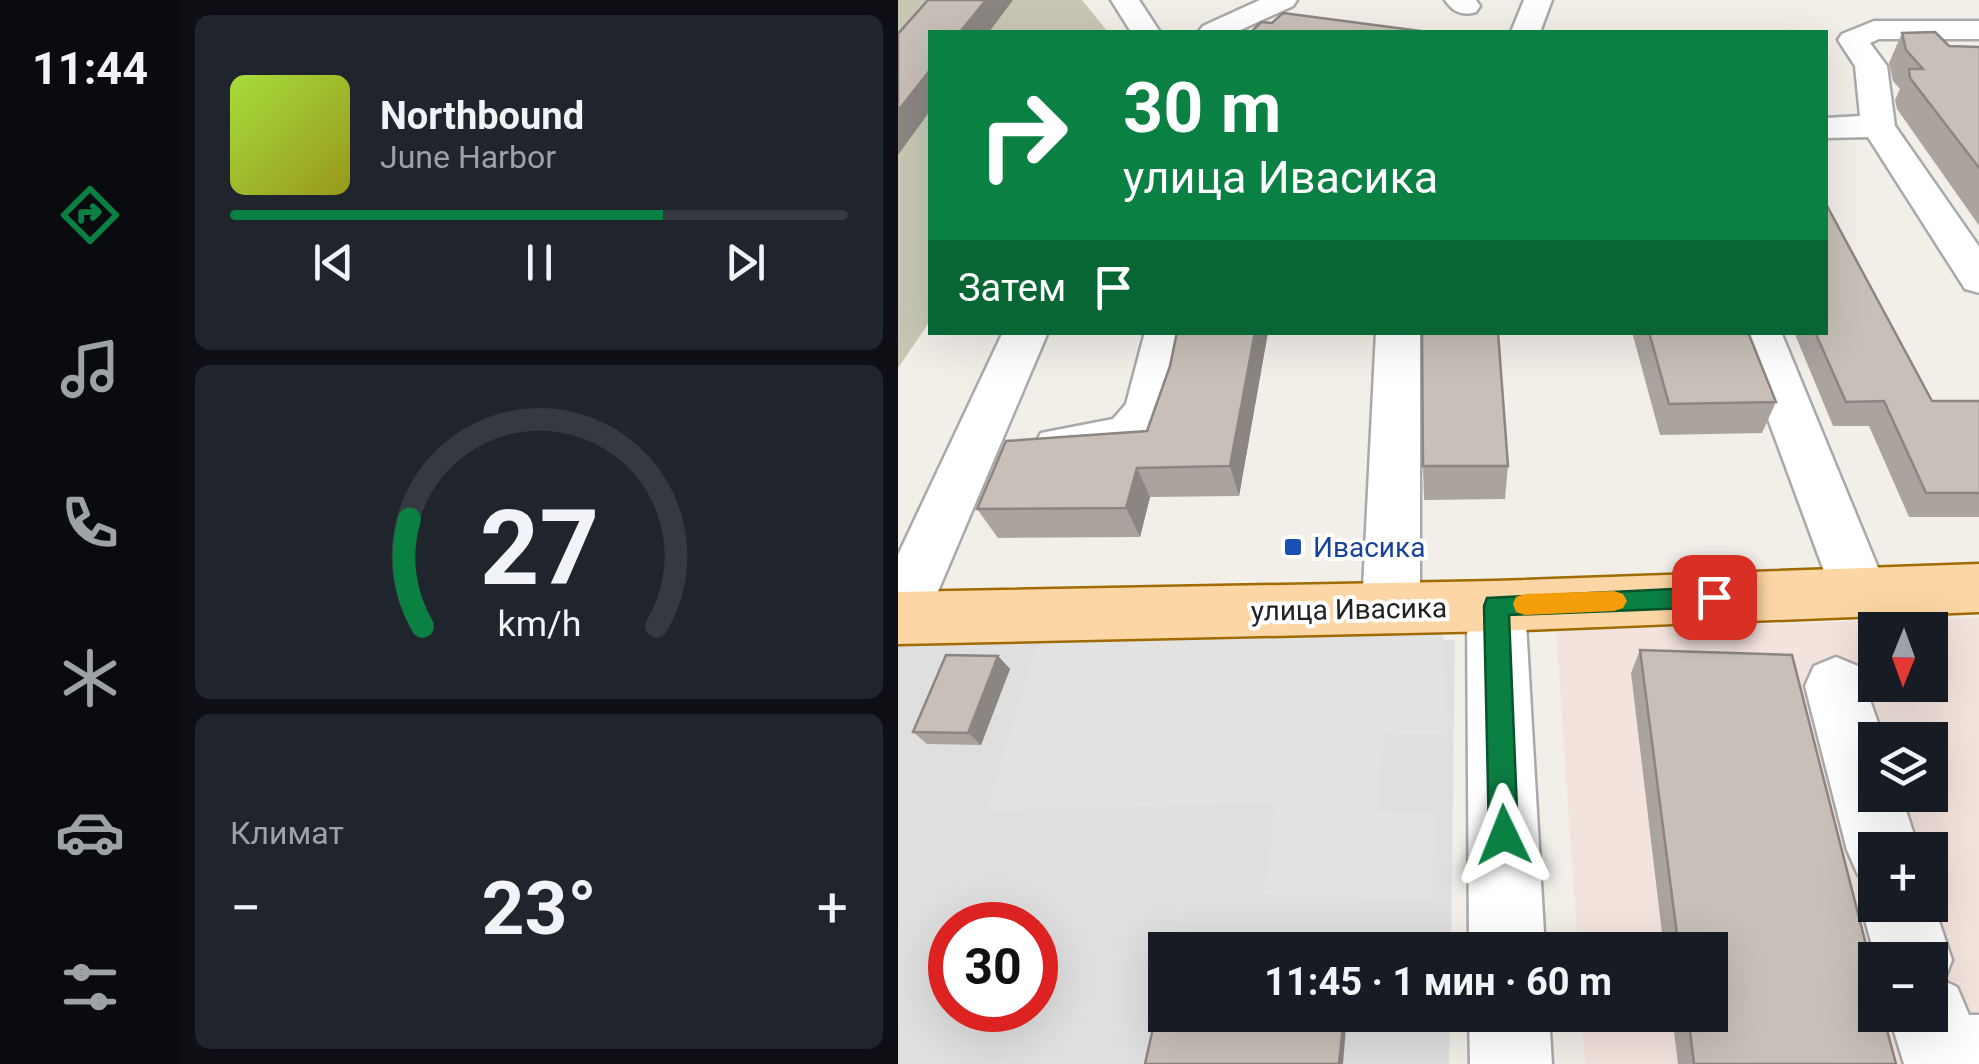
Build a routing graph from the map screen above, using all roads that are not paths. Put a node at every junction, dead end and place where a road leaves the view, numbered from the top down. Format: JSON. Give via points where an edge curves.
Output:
{"nodes":[{"id":1,"x":1125,"y":0,"type":"edge"},
{"id":2,"x":1283,"y":0,"type":"edge"},
{"id":3,"x":1538,"y":0,"type":"edge"},
{"id":4,"x":1144,"y":30,"type":"edge"},
{"id":5,"x":1217,"y":30,"type":"edge"},
{"id":6,"x":1527,"y":30,"type":"edge"},
{"id":7,"x":1980,"y":30,"type":"edge"},
{"id":8,"x":1878,"y":126,"type":"junction"},
{"id":9,"x":1828,"y":128,"type":"edge"},
{"id":10,"x":1980,"y":280,"type":"edge"},
{"id":11,"x":1025,"y":335,"type":"edge"},
{"id":12,"x":1167,"y":335,"type":"edge"},
{"id":13,"x":1398,"y":335,"type":"edge"},
{"id":14,"x":1759,"y":335,"type":"edge"},
{"id":15,"x":976,"y":446,"type":"junction"},
{"id":16,"x":1980,"y":588,"type":"edge"},
{"id":17,"x":1859,"y":592,"type":"junction"},
{"id":18,"x":1496,"y":606,"type":"junction"},
{"id":19,"x":1391,"y":608,"type":"junction"},
{"id":20,"x":898,"y":618,"type":"edge"},
{"id":21,"x":1836,"y":686,"type":"dead end"},
{"id":22,"x":1877,"y":832,"type":"edge"},
{"id":23,"x":1506,"y":932,"type":"edge"},
{"id":24,"x":1510,"y":1032,"type":"edge"},
{"id":25,"x":1511,"y":1064,"type":"edge"}],
"edges":[{"from":1,"to":4,"type":"street"},
{"from":2,"to":5,"type":"street"},
{"from":3,"to":6,"type":"street"},
{"from":7,"to":8,"type":"street","via":[[1874,30],[1853,40],[1871,66]]},
{"from":8,"to":9,"type":"street"},
{"from":8,"to":10,"type":"street"},
{"from":11,"to":15,"type":"street"},
{"from":12,"to":15,"type":"street","via":[[1145,420],[1126,437],[1094,446]]},
{"from":13,"to":19,"type":"street"},
{"from":14,"to":17,"type":"street"},
{"from":15,"to":20,"type":"street"},
{"from":16,"to":17,"type":"main road","name":"улица Ивасика"},
{"from":17,"to":18,"type":"main road","name":"улица Ивасика"},
{"from":18,"to":19,"type":"main road","name":"улица Ивасика"},
{"from":18,"to":23,"type":"street"},
{"from":19,"to":20,"type":"main road","name":"улица Ивасика"},
{"from":21,"to":22,"type":"street"},
{"from":24,"to":25,"type":"street"}]}
